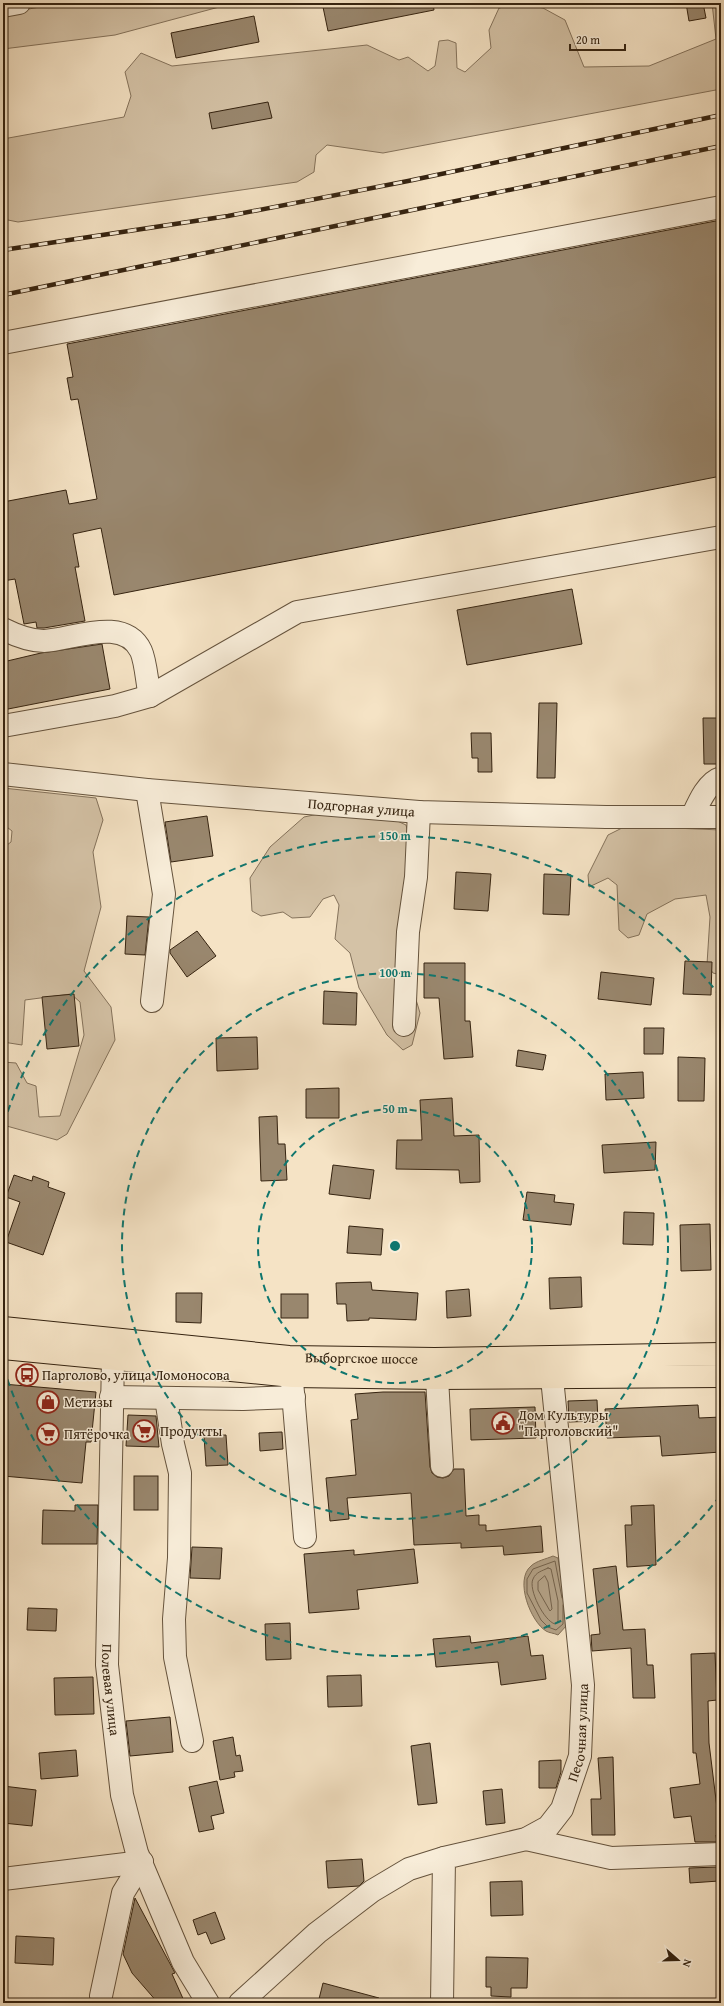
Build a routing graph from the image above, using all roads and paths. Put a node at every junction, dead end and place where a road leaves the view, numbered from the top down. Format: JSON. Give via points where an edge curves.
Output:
{"nodes":[{"id":1,"x":19,"y":3,"type":"edge"},
{"id":2,"x":3,"y":6,"type":"edge"},
{"id":3,"x":721,"y":207,"type":"edge"},
{"id":4,"x":3,"y":342,"type":"edge"},
{"id":5,"x":721,"y":537,"type":"edge"},
{"id":6,"x":3,"y":629,"type":"edge"},
{"id":7,"x":150,"y":696,"type":"junction"},
{"id":8,"x":3,"y":726,"type":"edge"},
{"id":9,"x":3,"y":774,"type":"edge"},
{"id":10,"x":721,"y":778,"type":"edge"},
{"id":11,"x":147,"y":790,"type":"junction"},
{"id":12,"x":419,"y":812,"type":"junction"},
{"id":13,"x":692,"y":817,"type":"junction"},
{"id":14,"x":721,"y":817,"type":"edge"},
{"id":15,"x":152,"y":1001,"type":"dead end"},
{"id":16,"x":404,"y":1025,"type":"dead end"},
{"id":17,"x":3,"y":1328,"type":"edge"},
{"id":18,"x":3,"y":1348,"type":"edge"},
{"id":19,"x":721,"y":1354,"type":"edge"},
{"id":20,"x":113,"y":1359,"type":"junction"},
{"id":21,"x":721,"y":1376,"type":"edge"},
{"id":22,"x":437,"y":1378,"type":"junction"},
{"id":23,"x":552,"y":1378,"type":"junction"},
{"id":24,"x":293,"y":1386,"type":"junction"},
{"id":25,"x":111,"y":1398,"type":"junction"},
{"id":26,"x":166,"y":1398,"type":"junction"},
{"id":27,"x":442,"y":1466,"type":"dead end"},
{"id":28,"x":305,"y":1537,"type":"dead end"},
{"id":29,"x":192,"y":1741,"type":"dead end"},
{"id":30,"x":526,"y":1839,"type":"junction"},
{"id":31,"x":721,"y":1854,"type":"edge"},
{"id":32,"x":444,"y":1858,"type":"junction"},
{"id":33,"x":142,"y":1862,"type":"junction"},
{"id":34,"x":3,"y":1880,"type":"edge"},
{"id":35,"x":101,"y":1996,"type":"dead end"},
{"id":36,"x":208,"y":2003,"type":"edge"},
{"id":37,"x":240,"y":2003,"type":"edge"},
{"id":38,"x":442,"y":2003,"type":"edge"}],
"edges":[{"from":1,"to":2,"type":"street"},
{"from":3,"to":4,"type":"street"},
{"from":5,"to":7,"type":"street","via":[[297,612]]},
{"from":6,"to":7,"type":"street","via":[[30,639],[44,641],[110,631],[122,634],[133,640],[141,651]]},
{"from":7,"to":8,"type":"street","via":[[115,706]]},
{"from":9,"to":11,"type":"street","name":"Подгорная улица"},
{"from":10,"to":13,"type":"street","via":[[708,789]]},
{"from":11,"to":12,"type":"street","name":"Подгорная улица"},
{"from":11,"to":15,"type":"street","via":[[164,894]]},
{"from":12,"to":13,"type":"street","name":"Подгорная улица"},
{"from":12,"to":16,"type":"street","via":[[416,876],[408,932]]},
{"from":13,"to":14,"type":"street","name":"Подгорная улица"},
{"from":17,"to":19,"type":"main road","name":"Выборгское шоссе","via":[[289,1357],[435,1359]]},
{"from":18,"to":20,"type":"main road","name":"Выборгское шоссе"},
{"from":20,"to":24,"type":"main road","name":"Выборгское шоссе"},
{"from":20,"to":25,"type":"street","name":"Полевая улица"},
{"from":21,"to":23,"type":"main road","name":"Выборгское шоссе"},
{"from":22,"to":23,"type":"main road","name":"Выборгское шоссе"},
{"from":22,"to":24,"type":"main road","name":"Выборгское шоссе"},
{"from":22,"to":27,"type":"street"},
{"from":23,"to":30,"type":"street","name":"Песочная улица","via":[[583,1685],[580,1756],[562,1809],[548,1827]]},
{"from":24,"to":26,"type":"street","via":[[243,1399]]},
{"from":24,"to":28,"type":"street"},
{"from":25,"to":26,"type":"street"},
{"from":25,"to":33,"type":"street","name":"Полевая улица","via":[[107,1665],[122,1795],[137,1853]]},
{"from":26,"to":29,"type":"street","via":[[180,1473],[175,1657]]},
{"from":30,"to":31,"type":"street","via":[[611,1858]]},
{"from":30,"to":32,"type":"street","name":"Песочная улица"},
{"from":32,"to":37,"type":"street","name":"Песочная улица","via":[[408,1869],[372,1891],[317,1933]]},
{"from":32,"to":38,"type":"street"},
{"from":33,"to":34,"type":"street"},
{"from":33,"to":35,"type":"street","via":[[123,1893]]},
{"from":33,"to":36,"type":"street","name":"Полевая улица","via":[[183,1962]]}]}
